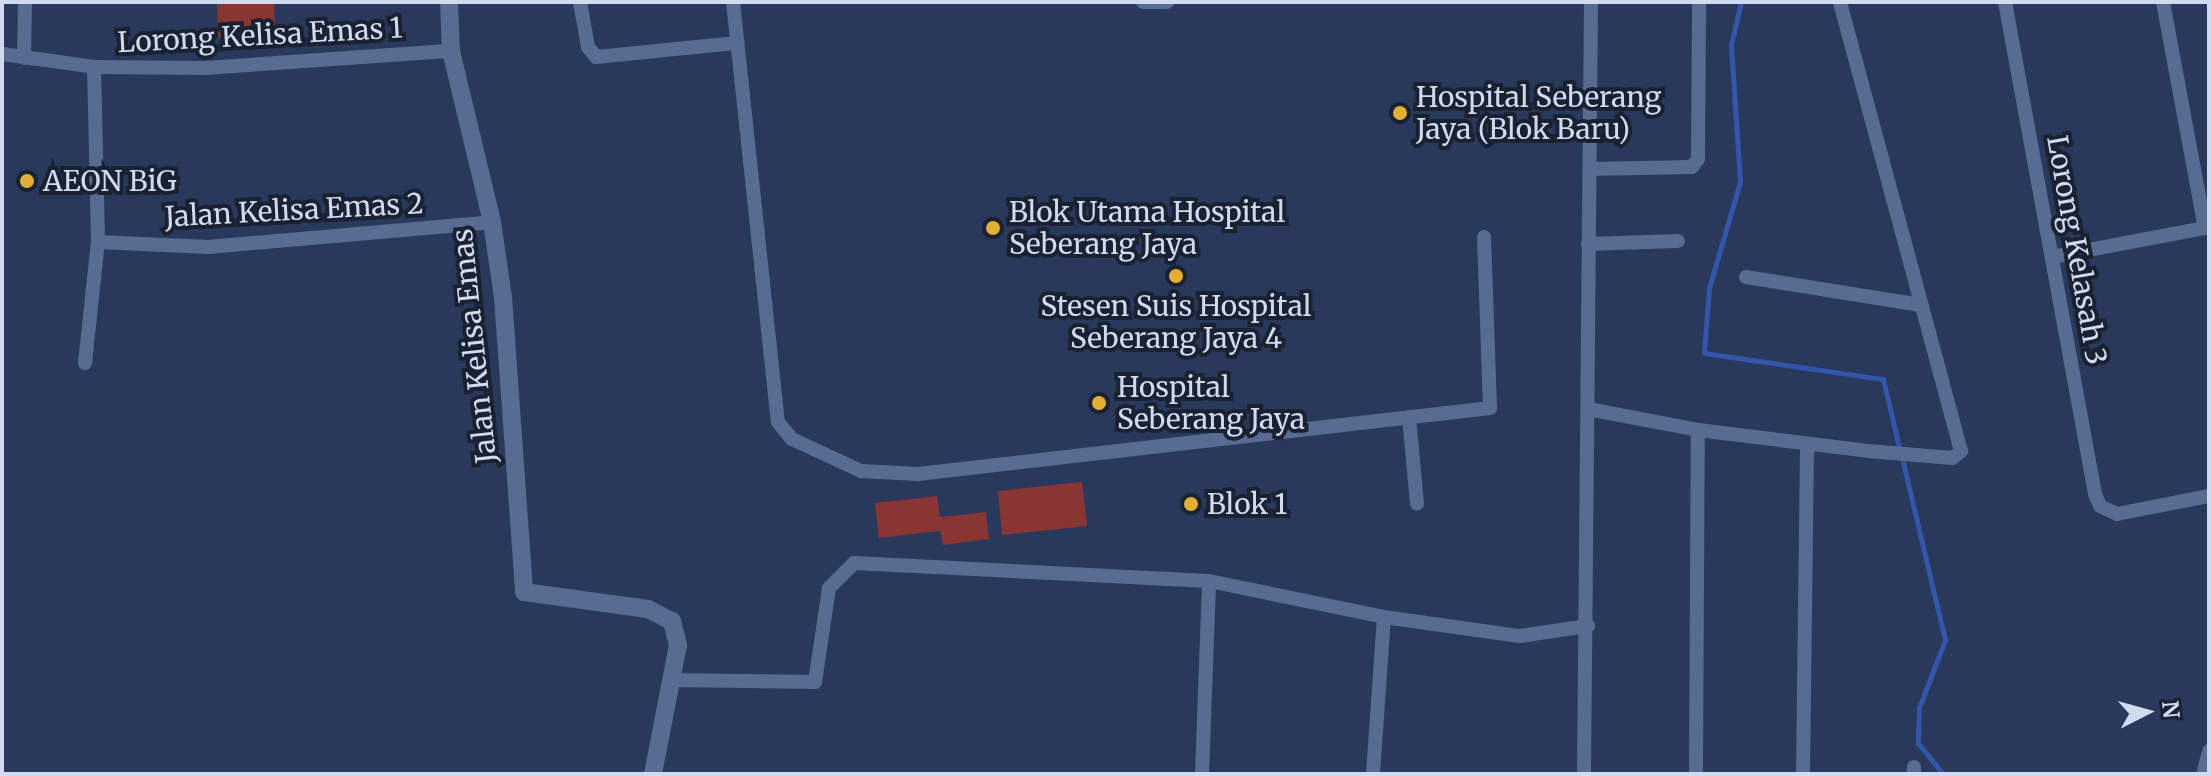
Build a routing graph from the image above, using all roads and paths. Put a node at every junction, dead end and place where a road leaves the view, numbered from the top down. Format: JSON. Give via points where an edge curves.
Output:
{"nodes":[{"id":1,"x":25,"y":2,"type":"edge"},
{"id":2,"x":449,"y":2,"type":"edge"},
{"id":3,"x":580,"y":2,"type":"edge"},
{"id":4,"x":733,"y":2,"type":"edge"},
{"id":5,"x":1143,"y":2,"type":"edge"},
{"id":6,"x":1167,"y":2,"type":"edge"},
{"id":7,"x":1591,"y":2,"type":"edge"},
{"id":8,"x":1699,"y":2,"type":"edge"},
{"id":9,"x":1840,"y":2,"type":"edge"},
{"id":10,"x":2005,"y":2,"type":"edge"},
{"id":11,"x":2163,"y":2,"type":"edge"},
{"id":12,"x":737,"y":43,"type":"junction"},
{"id":13,"x":451,"y":51,"type":"junction"},
{"id":14,"x":2,"y":54,"type":"edge"},
{"id":15,"x":24,"y":58,"type":"junction"},
{"id":16,"x":94,"y":67,"type":"junction"},
{"id":17,"x":1590,"y":169,"type":"junction"},
{"id":18,"x":492,"y":222,"type":"junction"},
{"id":19,"x":2207,"y":227,"type":"edge"},
{"id":20,"x":1484,"y":237,"type":"dead end"},
{"id":21,"x":1678,"y":241,"type":"dead end"},
{"id":22,"x":98,"y":242,"type":"junction"},
{"id":23,"x":1588,"y":244,"type":"junction"},
{"id":24,"x":2052,"y":257,"type":"junction"},
{"id":25,"x":1746,"y":277,"type":"dead end"},
{"id":26,"x":1921,"y":305,"type":"junction"},
{"id":27,"x":85,"y":363,"type":"dead end"},
{"id":28,"x":1588,"y":409,"type":"junction"},
{"id":29,"x":1409,"y":417,"type":"junction"},
{"id":30,"x":1698,"y":430,"type":"junction"},
{"id":31,"x":1807,"y":444,"type":"junction"},
{"id":32,"x":2209,"y":496,"type":"edge"},
{"id":33,"x":1417,"y":504,"type":"dead end"},
{"id":34,"x":1209,"y":581,"type":"junction"},
{"id":35,"x":1384,"y":617,"type":"junction"},
{"id":36,"x":1588,"y":626,"type":"junction"},
{"id":37,"x":670,"y":680,"type":"junction"},
{"id":38,"x":2209,"y":751,"type":"edge"},
{"id":39,"x":655,"y":774,"type":"edge"},
{"id":40,"x":1202,"y":774,"type":"edge"},
{"id":41,"x":1373,"y":774,"type":"edge"},
{"id":42,"x":1584,"y":774,"type":"edge"},
{"id":43,"x":1696,"y":774,"type":"edge"},
{"id":44,"x":1803,"y":774,"type":"edge"},
{"id":45,"x":2203,"y":774,"type":"edge"}],
"edges":[{"from":1,"to":15,"type":"street"},
{"from":2,"to":13,"type":"street","name":"Jalan Kelisa Emas"},
{"from":3,"to":12,"type":"street","via":[[588,47],[596,57]]},
{"from":4,"to":12,"type":"street"},
{"from":5,"to":6,"type":"street"},
{"from":7,"to":17,"type":"street"},
{"from":8,"to":17,"type":"street","via":[[1698,159],[1692,167]]},
{"from":9,"to":26,"type":"street"},
{"from":10,"to":24,"type":"street","name":"Lorong Kelasah 3"},
{"from":11,"to":19,"type":"street"},
{"from":12,"to":29,"type":"street","via":[[771,384],[778,422],[792,439],[861,471],[918,474]]},
{"from":13,"to":16,"type":"street","name":"Lorong Kelisa Emas 1","via":[[205,68]]},
{"from":13,"to":18,"type":"street","name":"Jalan Kelisa Emas"},
{"from":14,"to":15,"type":"street","name":"Lorong Kelisa Emas 1"},
{"from":15,"to":16,"type":"street","name":"Lorong Kelisa Emas 1"},
{"from":16,"to":22,"type":"street"},
{"from":17,"to":23,"type":"street"},
{"from":18,"to":22,"type":"street","name":"Jalan Kelisa Emas 2","via":[[208,247]]},
{"from":18,"to":37,"type":"street","name":"Jalan Kelisa Emas","via":[[503,297],[524,592],[662,613],[677,632]]},
{"from":19,"to":24,"type":"street"},
{"from":20,"to":29,"type":"street","via":[[1490,408]]},
{"from":21,"to":23,"type":"street"},
{"from":22,"to":27,"type":"street"},
{"from":23,"to":28,"type":"street"},
{"from":24,"to":32,"type":"street","name":"Lorong Kelasah 3","via":[[2100,506],[2117,514]]},
{"from":25,"to":26,"type":"street"},
{"from":26,"to":31,"type":"street","via":[[1961,451],[1953,458]]},
{"from":28,"to":30,"type":"street"},
{"from":28,"to":36,"type":"street"},
{"from":29,"to":33,"type":"street"},
{"from":30,"to":31,"type":"street"},
{"from":30,"to":43,"type":"street"},
{"from":31,"to":44,"type":"street"},
{"from":34,"to":35,"type":"street"},
{"from":34,"to":37,"type":"street","via":[[854,563],[829,588],[815,682]]},
{"from":34,"to":40,"type":"street"},
{"from":35,"to":36,"type":"street","via":[[1520,636]]},
{"from":35,"to":41,"type":"street"},
{"from":36,"to":42,"type":"street"},
{"from":37,"to":39,"type":"street"},
{"from":38,"to":45,"type":"street"}]}
